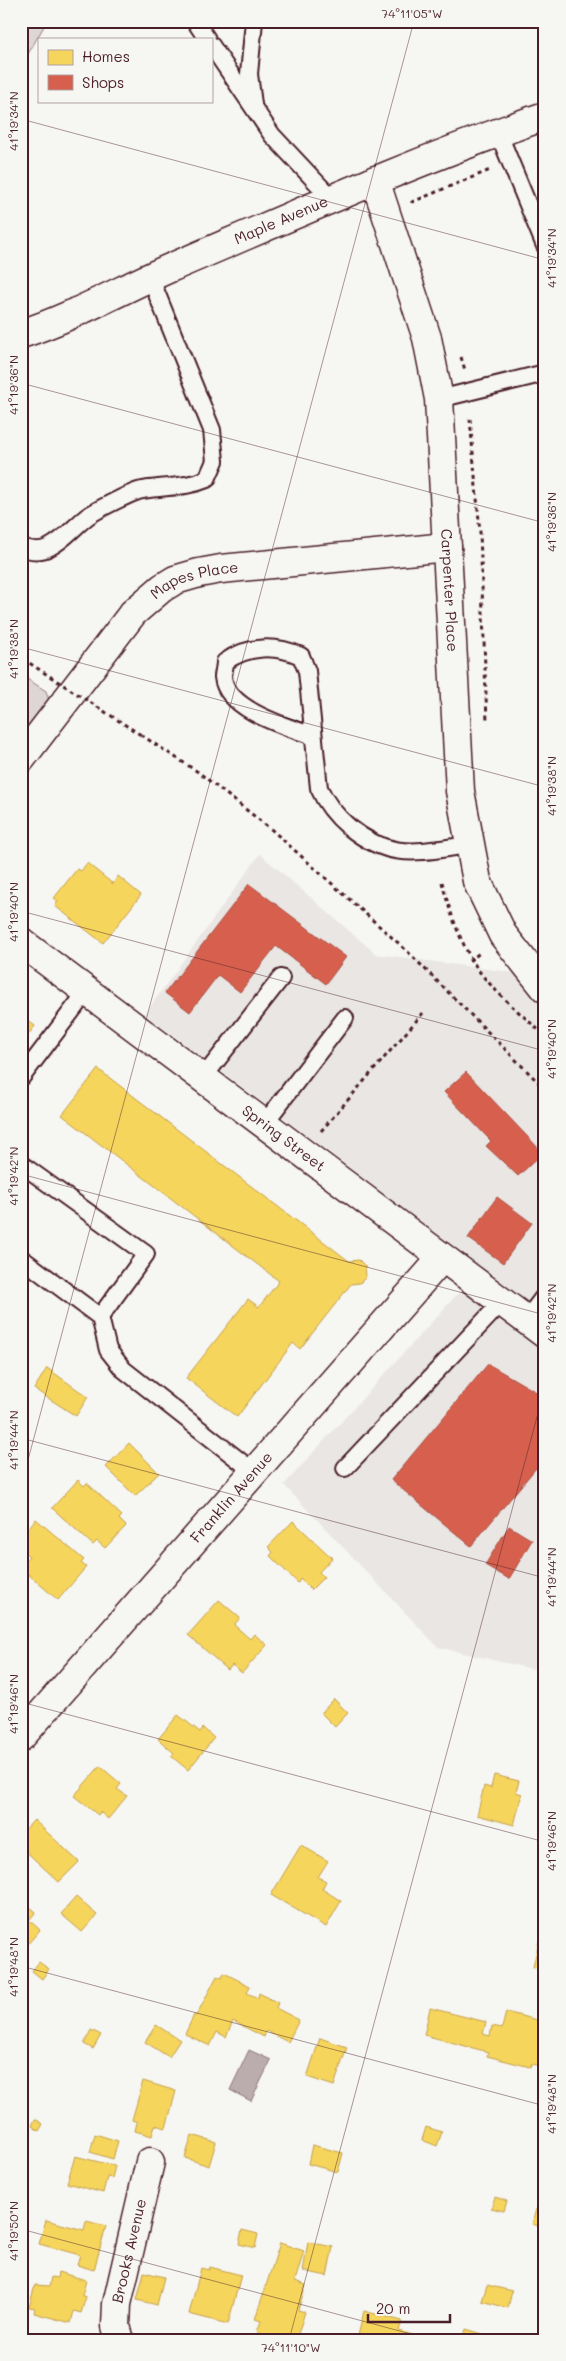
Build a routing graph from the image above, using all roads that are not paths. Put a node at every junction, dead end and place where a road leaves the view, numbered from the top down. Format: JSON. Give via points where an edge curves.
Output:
{"nodes":[{"id":1,"x":195,"y":21,"type":"edge"},
{"id":2,"x":254,"y":21,"type":"edge"},
{"id":3,"x":206,"y":38,"type":"edge"},
{"id":4,"x":212,"y":46,"type":"edge"},
{"id":5,"x":253,"y":106,"type":"junction"},
{"id":6,"x":545,"y":116,"type":"edge"},
{"id":7,"x":498,"y":132,"type":"junction"},
{"id":8,"x":375,"y":180,"type":"junction"},
{"id":9,"x":332,"y":199,"type":"junction"},
{"id":10,"x":545,"y":246,"type":"edge"},
{"id":11,"x":150,"y":277,"type":"junction"},
{"id":12,"x":21,"y":334,"type":"edge"},
{"id":13,"x":545,"y":373,"type":"edge"},
{"id":14,"x":439,"y":399,"type":"junction"},
{"id":15,"x":21,"y":546,"type":"edge"},
{"id":16,"x":447,"y":547,"type":"junction"},
{"id":17,"x":313,"y":736,"type":"junction"},
{"id":18,"x":21,"y":759,"type":"edge"},
{"id":19,"x":470,"y":845,"type":"junction"},
{"id":20,"x":21,"y":942,"type":"edge"},
{"id":21,"x":282,"y":978,"type":"dead end"},
{"id":22,"x":545,"y":988,"type":"edge"},
{"id":23,"x":87,"y":991,"type":"junction"},
{"id":24,"x":346,"y":1018,"type":"dead end"},
{"id":25,"x":21,"y":1078,"type":"edge"},
{"id":26,"x":203,"y":1078,"type":"junction"},
{"id":27,"x":264,"y":1124,"type":"junction"},
{"id":28,"x":21,"y":1164,"type":"edge"},
{"id":29,"x":21,"y":1258,"type":"edge"},
{"id":30,"x":442,"y":1258,"type":"junction"},
{"id":31,"x":545,"y":1295,"type":"edge"},
{"id":32,"x":502,"y":1302,"type":"junction"},
{"id":33,"x":100,"y":1318,"type":"junction"},
{"id":34,"x":536,"y":1327,"type":"edge"},
{"id":35,"x":345,"y":1468,"type":"dead end"},
{"id":36,"x":254,"y":1472,"type":"junction"},
{"id":37,"x":21,"y":1737,"type":"edge"},
{"id":38,"x":150,"y":2162,"type":"dead end"},
{"id":39,"x":120,"y":2340,"type":"edge"}],
"edges":[{"from":1,"to":3,"type":"lane"},
{"from":2,"to":5,"type":"lane","via":[[249,74]]},
{"from":4,"to":5,"type":"lane"},
{"from":5,"to":9,"type":"lane","via":[[272,135]]},
{"from":6,"to":7,"type":"street","name":"Maple Avenue"},
{"from":7,"to":8,"type":"street","name":"Maple Avenue"},
{"from":7,"to":10,"type":"lane"},
{"from":8,"to":9,"type":"street","name":"Maple Avenue"},
{"from":8,"to":14,"type":"street","name":"Carpenter Place","via":[[427,338]]},
{"from":9,"to":11,"type":"street","name":"Maple Avenue"},
{"from":11,"to":12,"type":"street","name":"Maple Avenue","via":[[52,324]]},
{"from":11,"to":15,"type":"lane","via":[[212,430],[215,461],[207,479],[191,485],[141,490],[89,516],[48,550],[30,551]]},
{"from":13,"to":14,"type":"lane"},
{"from":14,"to":16,"type":"street","name":"Carpenter Place"},
{"from":16,"to":18,"type":"street","name":"Mapes Place","via":[[221,569],[175,580],[127,619]]},
{"from":16,"to":19,"type":"street","name":"Carpenter Place","via":[[460,792]]},
{"from":17,"to":17,"type":"lane","via":[[307,671],[301,656],[285,649],[264,648],[237,653],[225,662],[223,678],[228,691],[244,706],[264,719]]},
{"from":17,"to":19,"type":"lane","via":[[319,788],[326,803],[359,835],[379,847],[397,851]]},
{"from":19,"to":22,"type":"street","name":"Carpenter Place","via":[[477,881],[503,936]]},
{"from":20,"to":23,"type":"street","name":"Spring Street"},
{"from":21,"to":26,"type":"lane"},
{"from":23,"to":25,"type":"lane"},
{"from":23,"to":26,"type":"street","name":"Spring Street"},
{"from":24,"to":27,"type":"lane"},
{"from":26,"to":27,"type":"street","name":"Spring Street"},
{"from":27,"to":30,"type":"street","name":"Spring Street"},
{"from":28,"to":33,"type":"lane","via":[[146,1254]]},
{"from":29,"to":33,"type":"lane"},
{"from":30,"to":32,"type":"street","name":"Spring Street"},
{"from":30,"to":36,"type":"street","name":"Franklin Avenue"},
{"from":31,"to":34,"type":"lane"},
{"from":32,"to":34,"type":"street","name":"Spring Street"},
{"from":32,"to":35,"type":"lane"},
{"from":33,"to":36,"type":"lane","via":[[108,1350],[123,1369]]},
{"from":36,"to":37,"type":"street","name":"Franklin Avenue"},
{"from":38,"to":39,"type":"street","name":"Brooks Avenue","via":[[117,2304],[116,2326]]}]}
